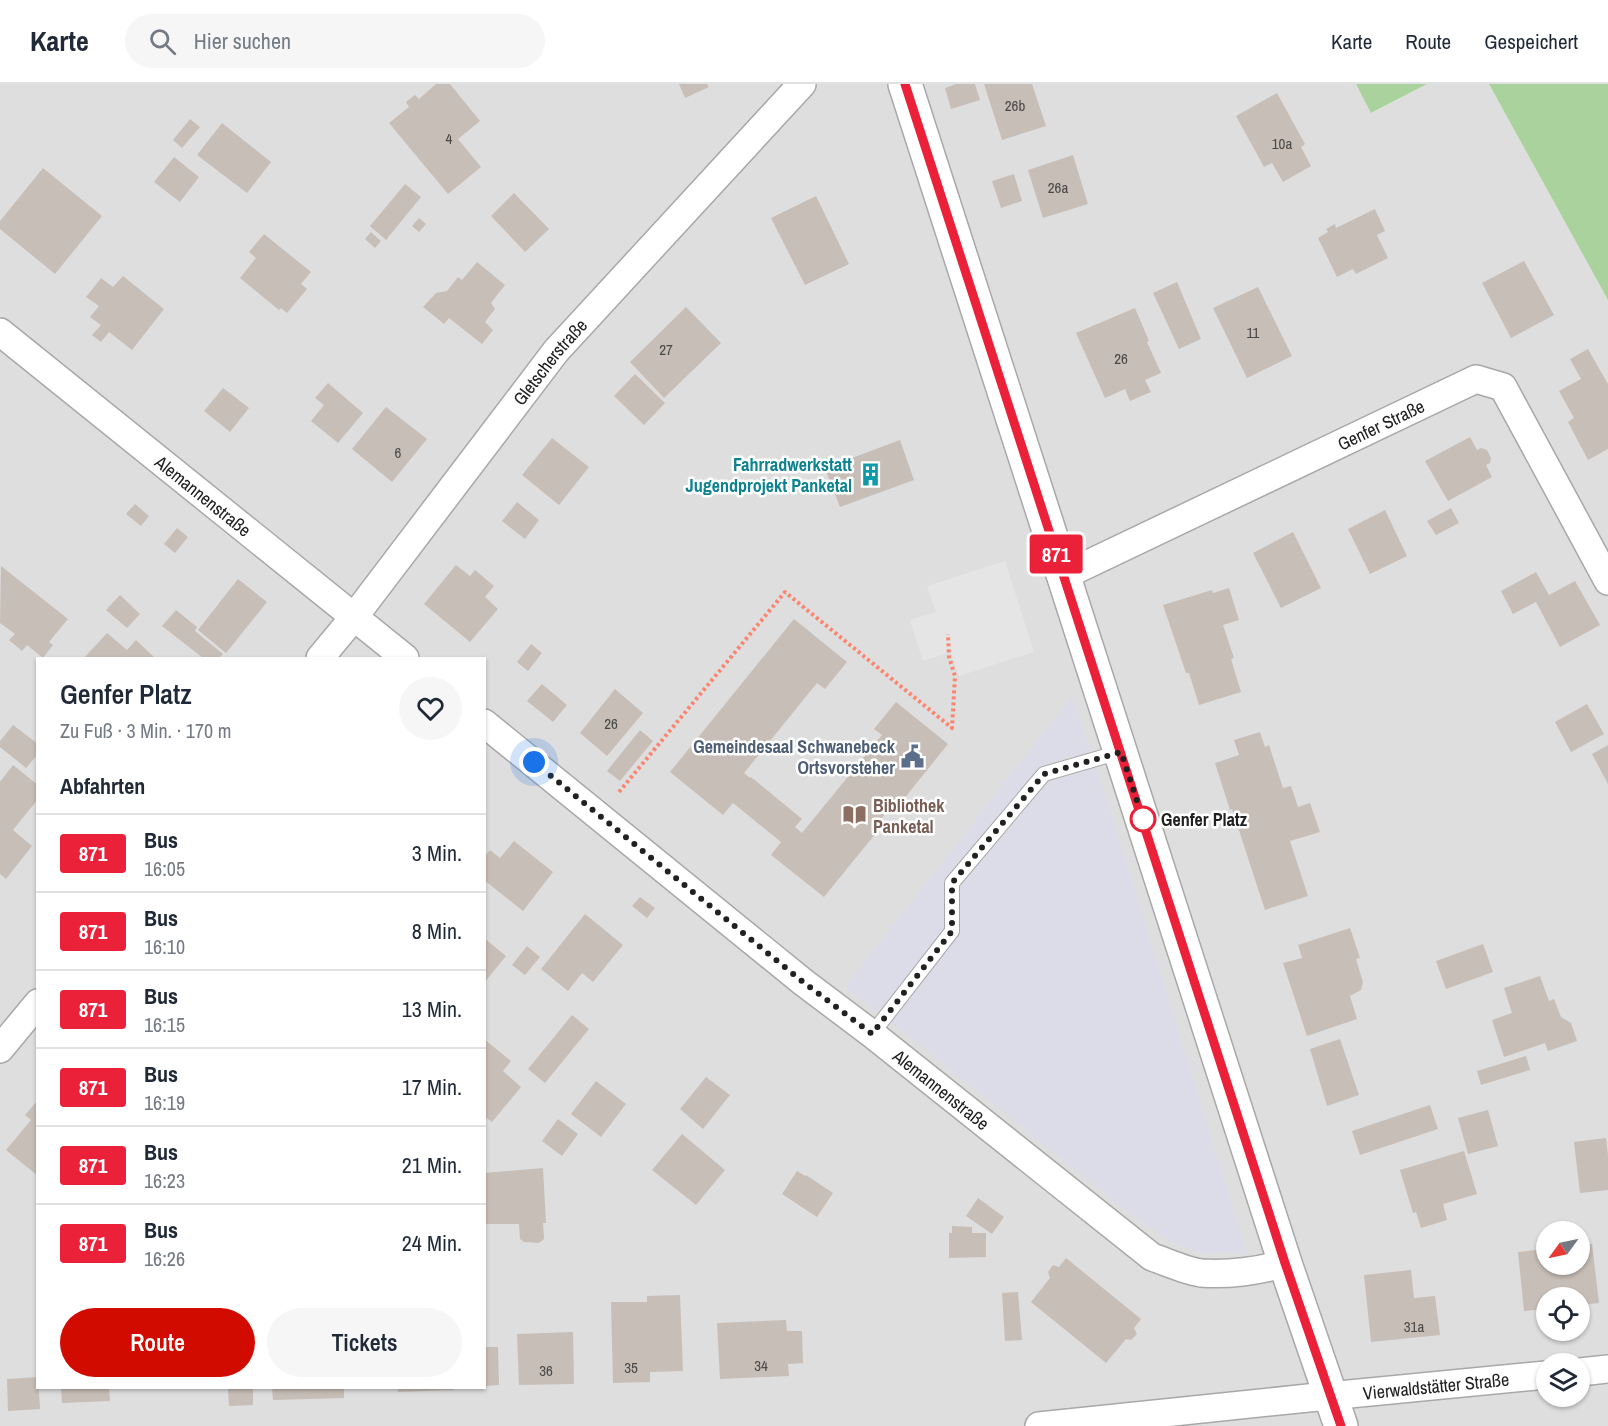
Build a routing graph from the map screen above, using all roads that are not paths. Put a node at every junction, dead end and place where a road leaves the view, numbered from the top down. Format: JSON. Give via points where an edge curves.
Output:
{"nodes":[{"id":1,"x":802,"y":84,"type":"edge"},
{"id":2,"x":905,"y":84,"type":"edge"},
{"id":3,"x":0,"y":332,"type":"edge"},
{"id":4,"x":1063,"y":576,"type":"junction"},
{"id":5,"x":1608,"y":581,"type":"edge"},
{"id":6,"x":354,"y":617,"type":"junction"},
{"id":7,"x":321,"y":657,"type":"edge"},
{"id":8,"x":404,"y":657,"type":"edge"},
{"id":9,"x":486,"y":725,"type":"edge"},
{"id":10,"x":1121,"y":752,"type":"junction"},
{"id":11,"x":36,"y":1005,"type":"edge"},
{"id":12,"x":872,"y":1034,"type":"junction"},
{"id":13,"x":0,"y":1049,"type":"edge"},
{"id":14,"x":1285,"y":1263,"type":"junction"},
{"id":15,"x":1608,"y":1369,"type":"edge"},
{"id":16,"x":1590,"y":1371,"type":"edge"},
{"id":17,"x":1536,"y":1377,"type":"edge"},
{"id":18,"x":1336,"y":1411,"type":"edge"},
{"id":19,"x":1039,"y":1426,"type":"edge"}],
"edges":[{"from":1,"to":6,"type":"street","name":"Gletscherstraße","via":[[556,351]]},
{"from":2,"to":4,"type":"street"},
{"from":3,"to":6,"type":"street","name":"Alemannenstraße"},
{"from":4,"to":5,"type":"street","name":"Genfer Straße","via":[[1476,379],[1503,387]]},
{"from":4,"to":10,"type":"street"},
{"from":6,"to":7,"type":"street","name":"Gletscherstraße"},
{"from":6,"to":8,"type":"street","name":"Alemannenstraße"},
{"from":9,"to":12,"type":"street","name":"Alemannenstraße"},
{"from":10,"to":12,"type":"lane","via":[[1044,774],[952,883],[952,931]]},
{"from":10,"to":14,"type":"street"},
{"from":11,"to":13,"type":"street"},
{"from":12,"to":14,"type":"street","name":"Alemannenstraße","via":[[1152,1257],[1200,1273],[1265,1269]]},
{"from":14,"to":18,"type":"street"},
{"from":15,"to":16,"type":"street"},
{"from":17,"to":18,"type":"street","name":"Vierwaldstätter Straße"},
{"from":18,"to":19,"type":"street","name":"Vierwaldstätter Straße"}]}
